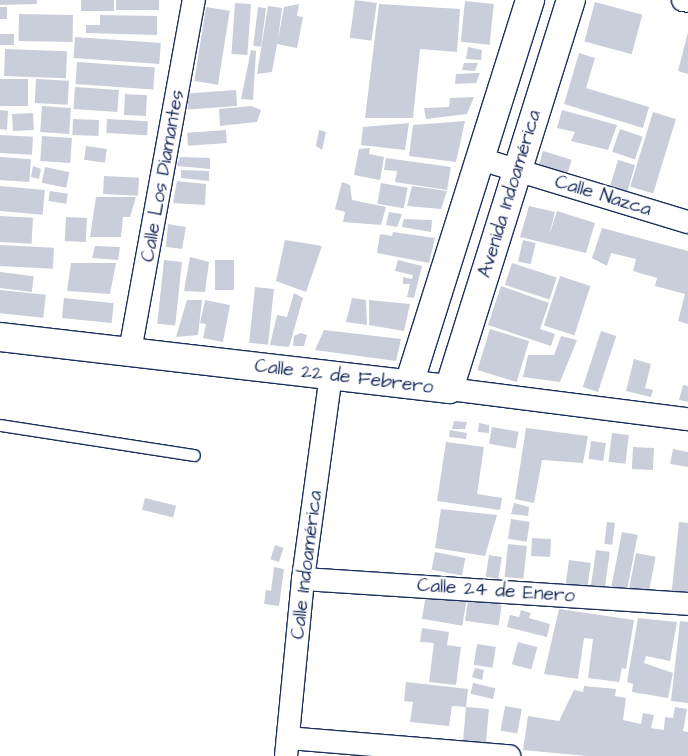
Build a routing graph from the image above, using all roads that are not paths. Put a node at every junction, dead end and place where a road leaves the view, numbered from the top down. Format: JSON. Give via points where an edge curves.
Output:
{"nodes":[{"id":1,"x":194,"y":0,"type":"edge"},
{"id":2,"x":530,"y":0,"type":"edge"},
{"id":3,"x":571,"y":0,"type":"edge"},
{"id":4,"x":683,"y":0,"type":"edge"},
{"id":5,"x":688,"y":1,"type":"edge"},
{"id":6,"x":480,"y":159,"type":"junction"},
{"id":7,"x":517,"y":170,"type":"junction"},
{"id":8,"x":688,"y":222,"type":"edge"},
{"id":9,"x":0,"y":337,"type":"edge"},
{"id":10,"x":130,"y":351,"type":"junction"},
{"id":11,"x":331,"y":375,"type":"junction"},
{"id":12,"x":409,"y":384,"type":"junction"},
{"id":13,"x":449,"y":389,"type":"junction"},
{"id":14,"x":688,"y":420,"type":"edge"},
{"id":15,"x":0,"y":425,"type":"edge"},
{"id":16,"x":194,"y":455,"type":"dead end"},
{"id":17,"x":304,"y":579,"type":"junction"},
{"id":18,"x":688,"y":604,"type":"edge"},
{"id":19,"x":287,"y":747,"type":"edge"},
{"id":20,"x":509,"y":756,"type":"edge"}],
"edges":[{"from":1,"to":10,"type":"street","name":"Calle Los Diamantes"},
{"from":2,"to":6,"type":"street","name":"Avenida Indoamérica"},
{"from":3,"to":7,"type":"street","name":"Avenida Indoamérica"},
{"from":4,"to":5,"type":"street"},
{"from":6,"to":7,"type":"street","name":"Calle Nazca"},
{"from":6,"to":12,"type":"street","name":"Avenida Indoamérica"},
{"from":7,"to":8,"type":"street","name":"Calle Nazca"},
{"from":7,"to":13,"type":"street","name":"Avenida Indoamérica"},
{"from":9,"to":10,"type":"street","name":"Calle 22 de Febrero"},
{"from":10,"to":11,"type":"street","name":"Calle 22 de Febrero"},
{"from":11,"to":12,"type":"street","name":"Calle 22 de Febrero"},
{"from":11,"to":17,"type":"street","name":"Calle Indoamérica"},
{"from":12,"to":13,"type":"street","name":"Calle 22 de Febrero"},
{"from":13,"to":14,"type":"street","name":"Calle 22 de Febrero"},
{"from":15,"to":16,"type":"lane"},
{"from":17,"to":18,"type":"street","name":"Calle 24 de Enero"},
{"from":17,"to":19,"type":"street","name":"Calle Indoamérica"},
{"from":19,"to":20,"type":"street"}]}
